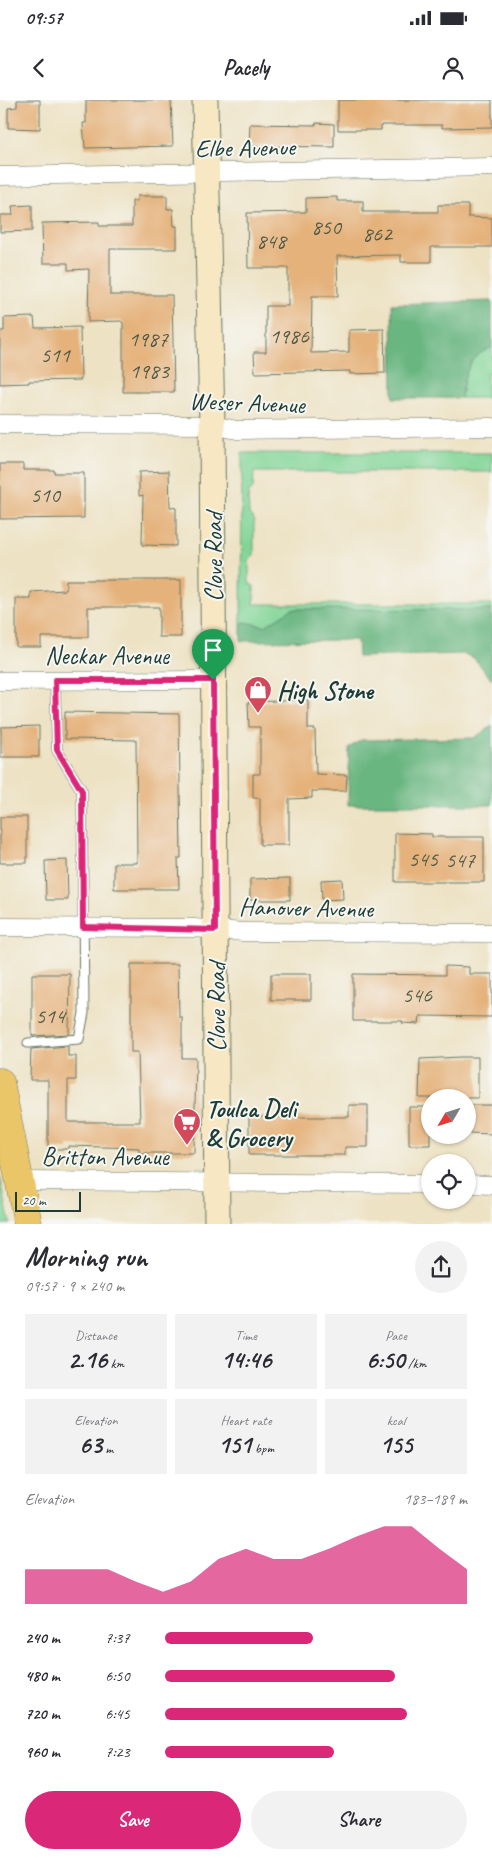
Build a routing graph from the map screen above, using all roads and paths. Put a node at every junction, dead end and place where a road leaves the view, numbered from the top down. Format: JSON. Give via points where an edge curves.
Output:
{"nodes":[{"id":1,"x":205,"y":100,"type":"edge"},
{"id":2,"x":492,"y":167,"type":"edge"},
{"id":3,"x":206,"y":173,"type":"junction"},
{"id":4,"x":0,"y":176,"type":"edge"},
{"id":5,"x":0,"y":424,"type":"edge"},
{"id":6,"x":212,"y":425,"type":"junction"},
{"id":7,"x":492,"y":427,"type":"edge"},
{"id":8,"x":55,"y":680,"type":"junction"},
{"id":9,"x":213,"y":680,"type":"junction"},
{"id":10,"x":0,"y":681,"type":"edge"},
{"id":11,"x":0,"y":927,"type":"edge"},
{"id":12,"x":83,"y":927,"type":"junction"},
{"id":13,"x":215,"y":930,"type":"junction"},
{"id":14,"x":492,"y":934,"type":"edge"},
{"id":15,"x":28,"y":1043,"type":"dead end"},
{"id":16,"x":0,"y":1082,"type":"edge"},
{"id":17,"x":20,"y":1181,"type":"junction"},
{"id":18,"x":217,"y":1182,"type":"junction"},
{"id":19,"x":421,"y":1184,"type":"edge"},
{"id":20,"x":476,"y":1184,"type":"edge"},
{"id":21,"x":492,"y":1184,"type":"edge"},
{"id":22,"x":28,"y":1224,"type":"edge"},
{"id":23,"x":217,"y":1224,"type":"edge"}],
"edges":[{"from":1,"to":3,"type":"street","name":"Clove Road"},
{"from":2,"to":3,"type":"street","name":"Elbe Avenue"},
{"from":3,"to":4,"type":"street","name":"Elbe Avenue"},
{"from":3,"to":6,"type":"street","name":"Clove Road"},
{"from":5,"to":6,"type":"street","name":"Weser Avenue"},
{"from":6,"to":7,"type":"street","name":"Weser Avenue","via":[[236,430]]},
{"from":6,"to":9,"type":"street","name":"Clove Road"},
{"from":8,"to":9,"type":"street","name":"Neckar Avenue"},
{"from":8,"to":10,"type":"street","name":"Neckar Avenue"},
{"from":8,"to":12,"type":"lane","via":[[57,750],[82,791]]},
{"from":9,"to":13,"type":"street","name":"Clove Road"},
{"from":11,"to":12,"type":"street","name":"Hanover Avenue"},
{"from":12,"to":13,"type":"street","name":"Hanover Avenue"},
{"from":12,"to":15,"type":"lane","via":[[84,1013],[79,1039]]},
{"from":13,"to":14,"type":"street","name":"Hanover Avenue"},
{"from":13,"to":18,"type":"street","name":"Clove Road"},
{"from":16,"to":17,"type":"main road"},
{"from":17,"to":18,"type":"street","name":"Britton Avenue"},
{"from":17,"to":22,"type":"main road"},
{"from":18,"to":19,"type":"street","name":"Britton Avenue"},
{"from":18,"to":23,"type":"street","name":"Clove Road"},
{"from":20,"to":21,"type":"street"}]}
